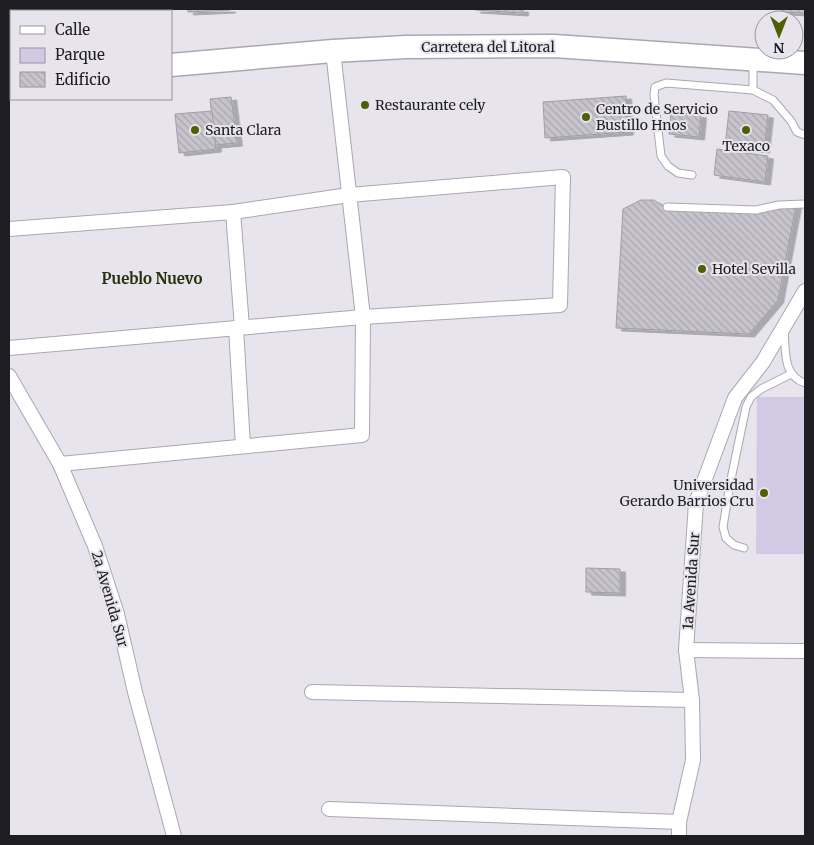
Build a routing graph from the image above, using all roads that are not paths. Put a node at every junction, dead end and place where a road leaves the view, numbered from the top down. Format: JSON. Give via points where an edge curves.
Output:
{"nodes":[{"id":1,"x":333,"y":51,"type":"junction"},
{"id":2,"x":752,"y":60,"type":"junction"},
{"id":3,"x":805,"y":63,"type":"edge"},
{"id":4,"x":172,"y":65,"type":"edge"},
{"id":5,"x":752,"y":90,"type":"junction"},
{"id":6,"x":805,"y":136,"type":"edge"},
{"id":7,"x":692,"y":175,"type":"dead end"},
{"id":8,"x":349,"y":195,"type":"junction"},
{"id":9,"x":805,"y":204,"type":"edge"},
{"id":10,"x":667,"y":207,"type":"dead end"},
{"id":11,"x":233,"y":212,"type":"junction"},
{"id":12,"x":9,"y":229,"type":"edge"},
{"id":13,"x":805,"y":291,"type":"edge"},
{"id":14,"x":363,"y":317,"type":"junction"},
{"id":15,"x":784,"y":327,"type":"junction"},
{"id":16,"x":239,"y":328,"type":"junction"},
{"id":17,"x":9,"y":348,"type":"edge"},
{"id":18,"x":791,"y":374,"type":"junction"},
{"id":19,"x":9,"y":376,"type":"edge"},
{"id":20,"x":805,"y":383,"type":"edge"},
{"id":21,"x":243,"y":446,"type":"junction"},
{"id":22,"x":60,"y":464,"type":"junction"},
{"id":23,"x":744,"y":548,"type":"dead end"},
{"id":24,"x":686,"y":650,"type":"junction"},
{"id":25,"x":805,"y":651,"type":"edge"},
{"id":26,"x":312,"y":692,"type":"dead end"},
{"id":27,"x":692,"y":700,"type":"junction"},
{"id":28,"x":329,"y":809,"type":"dead end"},
{"id":29,"x":679,"y":829,"type":"edge"},
{"id":30,"x":174,"y":836,"type":"edge"}],
"edges":[{"from":1,"to":2,"type":"main road","name":"Carretera del Litoral","via":[[554,46]]},
{"from":1,"to":4,"type":"main road","name":"Carretera del Litoral"},
{"from":1,"to":8,"type":"street"},
{"from":2,"to":3,"type":"main road","name":"Carretera del Litoral"},
{"from":2,"to":5,"type":"lane"},
{"from":5,"to":6,"type":"lane","via":[[773,100],[797,132]]},
{"from":5,"to":7,"type":"lane","via":[[666,83],[655,87],[661,156],[678,173]]},
{"from":8,"to":11,"type":"street"},
{"from":8,"to":14,"type":"street"},
{"from":8,"to":14,"type":"street","via":[[563,177],[560,305]]},
{"from":9,"to":10,"type":"lane","via":[[779,204],[756,210]]},
{"from":11,"to":12,"type":"street"},
{"from":11,"to":16,"type":"street"},
{"from":13,"to":15,"type":"street","name":"1a Avenida Sur"},
{"from":14,"to":16,"type":"street"},
{"from":14,"to":21,"type":"street","via":[[362,435]]},
{"from":15,"to":18,"type":"lane"},
{"from":15,"to":24,"type":"street","name":"1a Avenida Sur","via":[[763,362],[735,398],[696,503]]},
{"from":16,"to":17,"type":"street"},
{"from":16,"to":21,"type":"street"},
{"from":18,"to":20,"type":"lane"},
{"from":18,"to":23,"type":"lane","via":[[756,393],[746,407],[723,528],[726,538],[734,546]]},
{"from":19,"to":22,"type":"street","name":"2a Avenida Sur"},
{"from":21,"to":22,"type":"street"},
{"from":22,"to":30,"type":"street","name":"2a Avenida Sur","via":[[95,546],[117,614]]},
{"from":24,"to":25,"type":"street"},
{"from":24,"to":27,"type":"street","name":"1a Avenida Sur"},
{"from":26,"to":27,"type":"street"},
{"from":27,"to":29,"type":"street","name":"1a Avenida Sur","via":[[693,760]]},
{"from":28,"to":29,"type":"street"}]}
